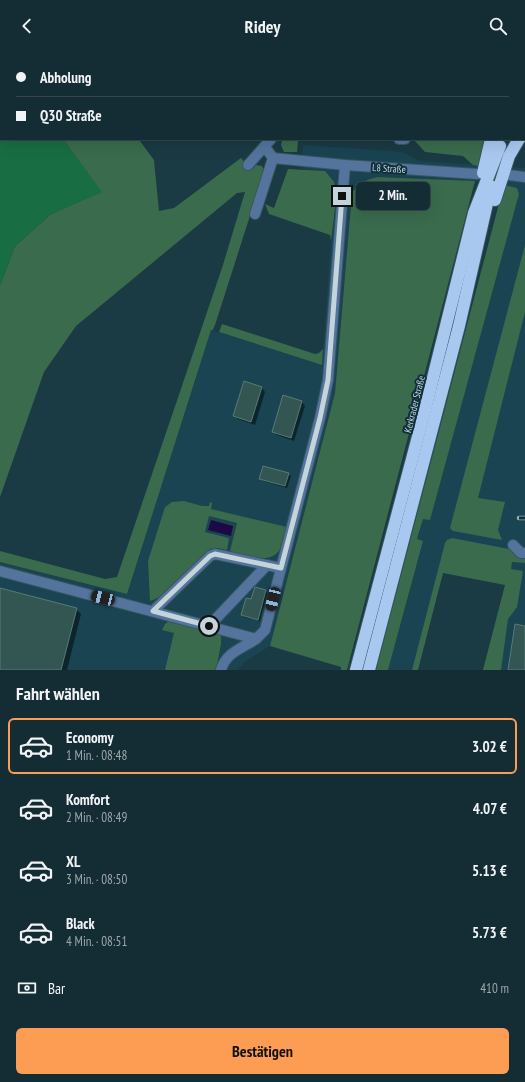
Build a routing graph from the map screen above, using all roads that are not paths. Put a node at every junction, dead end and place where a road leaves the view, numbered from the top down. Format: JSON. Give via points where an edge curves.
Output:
{"nodes":[{"id":1,"x":517,"y":140,"type":"edge"},
{"id":2,"x":498,"y":141,"type":"edge"},
{"id":3,"x":268,"y":143,"type":"edge"},
{"id":4,"x":273,"y":158,"type":"junction"},
{"id":5,"x":248,"y":165,"type":"dead end"},
{"id":6,"x":345,"y":165,"type":"junction"},
{"id":7,"x":477,"y":174,"type":"dead end"},
{"id":8,"x":508,"y":176,"type":"dead end"},
{"id":9,"x":525,"y":176,"type":"edge"},
{"id":10,"x":255,"y":214,"type":"dead end"},
{"id":11,"x":459,"y":326,"type":"junction"},
{"id":12,"x":513,"y":545,"type":"dead end"},
{"id":13,"x":525,"y":553,"type":"edge"},
{"id":14,"x":267,"y":565,"type":"junction"},
{"id":15,"x":281,"y":568,"type":"junction"},
{"id":16,"x":0,"y":571,"type":"edge"},
{"id":17,"x":153,"y":611,"type":"junction"},
{"id":18,"x":209,"y":626,"type":"junction"},
{"id":19,"x":256,"y":638,"type":"junction"},
{"id":20,"x":222,"y":670,"type":"edge"},
{"id":21,"x":356,"y":670,"type":"edge"},
{"id":22,"x":369,"y":670,"type":"edge"}],
"edges":[{"from":1,"to":11,"type":"highway","via":[[509,156],[497,192]]},
{"from":2,"to":11,"type":"highway"},
{"from":2,"to":21,"type":"highway","name":"Kerkrader Straße","via":[[474,213]]},
{"from":3,"to":4,"type":"street"},
{"from":3,"to":5,"type":"street"},
{"from":4,"to":6,"type":"street","name":"L8 Straße"},
{"from":4,"to":10,"type":"street"},
{"from":6,"to":7,"type":"street","name":"L8 Straße"},
{"from":6,"to":15,"type":"street","via":[[328,380]]},
{"from":8,"to":9,"type":"street"},
{"from":11,"to":22,"type":"highway"},
{"from":12,"to":13,"type":"street","via":[[521,553]]},
{"from":14,"to":15,"type":"street"},
{"from":14,"to":17,"type":"street","via":[[215,554],[210,556]]},
{"from":14,"to":18,"type":"street"},
{"from":15,"to":19,"type":"street","via":[[265,630]]},
{"from":16,"to":17,"type":"street"},
{"from":17,"to":18,"type":"street"},
{"from":18,"to":19,"type":"street"},
{"from":19,"to":20,"type":"street","via":[[238,648],[223,664]]}]}
